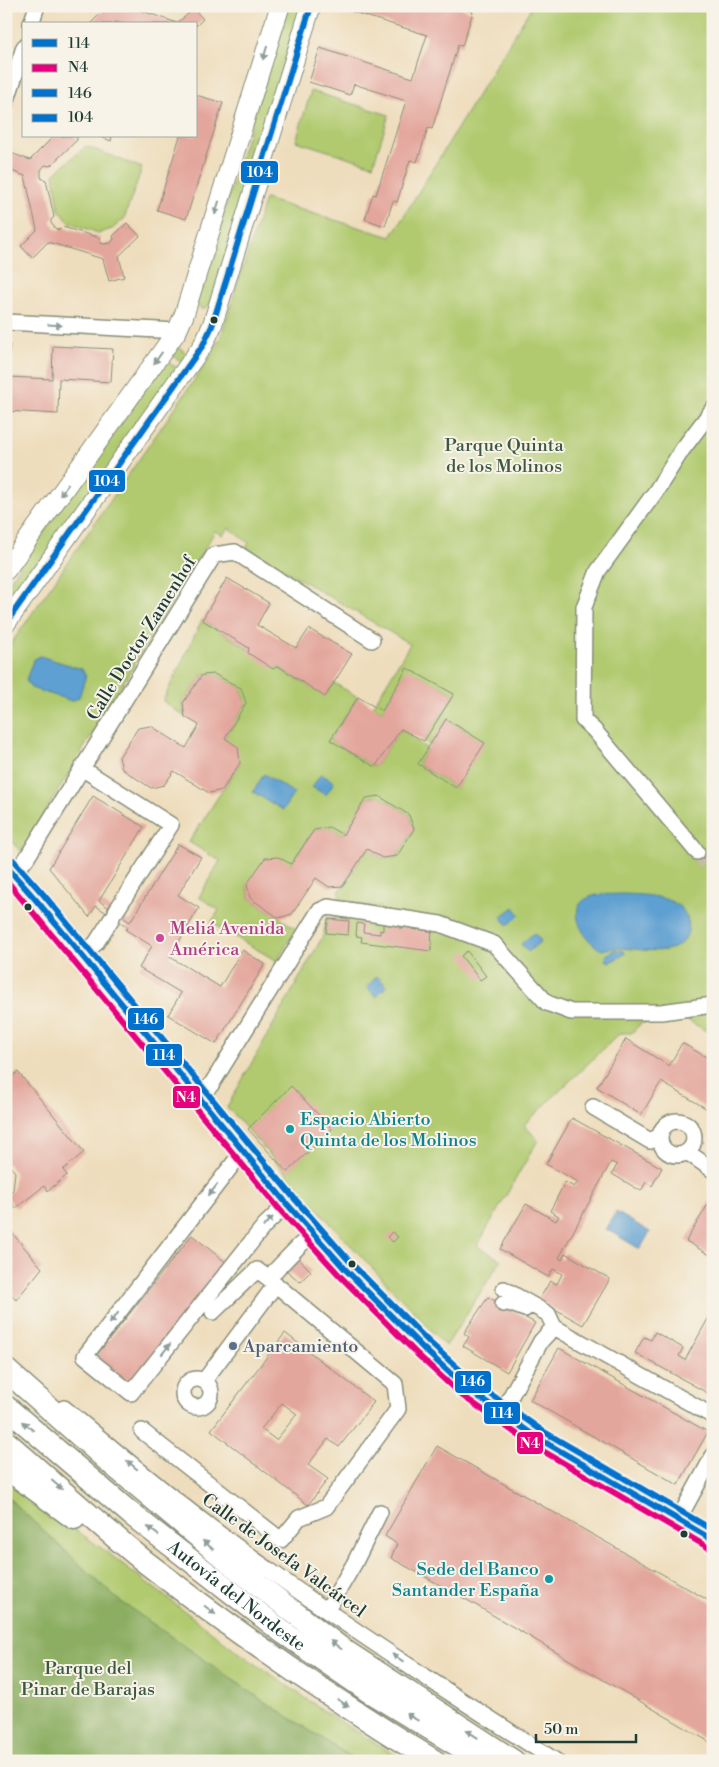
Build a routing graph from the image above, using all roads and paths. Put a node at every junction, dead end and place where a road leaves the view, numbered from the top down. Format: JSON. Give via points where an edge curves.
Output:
{"nodes":[{"id":1,"x":37,"y":6,"type":"edge"},
{"id":2,"x":280,"y":6,"type":"edge"},
{"id":3,"x":311,"y":6,"type":"edge"},
{"id":4,"x":32,"y":22,"type":"edge"},
{"id":5,"x":22,"y":53,"type":"edge"},
{"id":6,"x":6,"y":103,"type":"edge"},
{"id":7,"x":6,"y":322,"type":"edge"},
{"id":8,"x":181,"y":323,"type":"junction"},
{"id":9,"x":212,"y":326,"type":"junction"},
{"id":10,"x":203,"y":345,"type":"junction"},
{"id":11,"x":713,"y":409,"type":"edge"},
{"id":12,"x":6,"y":570,"type":"edge"},
{"id":13,"x":6,"y":623,"type":"edge"},
{"id":14,"x":372,"y":640,"type":"dead end"},
{"id":15,"x":83,"y":769,"type":"junction"},
{"id":16,"x":697,"y":852,"type":"tunnel mouth"},
{"id":17,"x":9,"y":870,"type":"edge"},
{"id":18,"x":82,"y":956,"type":"junction"},
{"id":19,"x":713,"y":1004,"type":"edge"},
{"id":20,"x":198,"y":1097,"type":"junction"},
{"id":21,"x":593,"y":1107,"type":"dead end"},
{"id":22,"x":622,"y":1136,"type":"dead end"},
{"id":23,"x":655,"y":1138,"type":"junction"},
{"id":24,"x":243,"y":1151,"type":"junction"},
{"id":25,"x":687,"y":1152,"type":"junction"},
{"id":26,"x":713,"y":1170,"type":"edge"},
{"id":27,"x":286,"y":1204,"type":"junction"},
{"id":28,"x":313,"y":1234,"type":"junction"},
{"id":29,"x":272,"y":1281,"type":"junction"},
{"id":30,"x":503,"y":1296,"type":"dead end"},
{"id":31,"x":212,"y":1312,"type":"dead end"},
{"id":32,"x":554,"y":1327,"type":"junction"},
{"id":33,"x":6,"y":1358,"type":"edge"},
{"id":34,"x":6,"y":1370,"type":"edge"},
{"id":35,"x":204,"y":1381,"type":"dead end"},
{"id":36,"x":6,"y":1407,"type":"edge"},
{"id":37,"x":501,"y":1414,"type":"junction"},
{"id":38,"x":713,"y":1416,"type":"edge"},
{"id":39,"x":142,"y":1431,"type":"dead end"},
{"id":40,"x":6,"y":1442,"type":"edge"},
{"id":41,"x":713,"y":1456,"type":"edge"},
{"id":42,"x":6,"y":1468,"type":"edge"},
{"id":43,"x":380,"y":1512,"type":"dead end"},
{"id":44,"x":678,"y":1520,"type":"junction"},
{"id":45,"x":713,"y":1540,"type":"edge"},
{"id":46,"x":143,"y":1560,"type":"junction"},
{"id":47,"x":327,"y":1610,"type":"junction"},
{"id":48,"x":434,"y":1761,"type":"edge"},
{"id":49,"x":484,"y":1761,"type":"edge"},
{"id":50,"x":513,"y":1761,"type":"edge"},
{"id":51,"x":556,"y":1761,"type":"edge"}],
"edges":[{"from":1,"to":4,"type":"street"},
{"from":2,"to":8,"type":"main road","one_way":true},
{"from":3,"to":9,"type":"main road"},
{"from":5,"to":6,"type":"street"},
{"from":7,"to":8,"type":"street","one_way":true},
{"from":8,"to":9,"type":"main road","via":[[192,314],[207,319]]},
{"from":8,"to":10,"type":"main road","via":[[180,339],[187,344]]},
{"from":8,"to":12,"type":"main road","one_way":true},
{"from":9,"to":10,"type":"main road"},
{"from":10,"to":13,"type":"main road"},
{"from":11,"to":16,"type":"street","via":[[598,571],[584,607],[583,720]]},
{"from":14,"to":15,"type":"street","name":"Calle Doctor Zamenhof","via":[[235,552],[214,555]]},
{"from":15,"to":17,"type":"street","name":"Calle Doctor Zamenhof","via":[[26,859]]},
{"from":15,"to":18,"type":"street","via":[[171,825],[96,943]]},
{"from":17,"to":18,"type":"street"},
{"from":18,"to":20,"type":"street"},
{"from":19,"to":20,"type":"street","via":[[661,1012],[571,1012],[547,1003],[494,944],[440,924],[328,908],[320,911],[211,1085]]},
{"from":20,"to":24,"type":"street"},
{"from":21,"to":23,"type":"street"},
{"from":22,"to":23,"type":"street","via":[[641,1147]]},
{"from":23,"to":25,"type":"street","via":[[666,1152],[676,1156]]},
{"from":23,"to":25,"type":"street","via":[[670,1123],[686,1124],[694,1138]]},
{"from":24,"to":27,"type":"street"},
{"from":24,"to":27,"type":"street","one_way":true,"via":[[85,1356],[131,1392],[264,1226]]},
{"from":25,"to":26,"type":"street"},
{"from":27,"to":28,"type":"street"},
{"from":28,"to":29,"type":"street","via":[[299,1246]]},
{"from":28,"to":37,"type":"street","via":[[423,1348],[465,1387]]},
{"from":29,"to":31,"type":"street","via":[[257,1270]]},
{"from":29,"to":35,"type":"street"},
{"from":29,"to":39,"type":"street","via":[[395,1384],[398,1409],[326,1507],[299,1518],[281,1540]]},
{"from":30,"to":32,"type":"street","via":[[548,1314]]},
{"from":32,"to":37,"type":"street","via":[[540,1341]]},
{"from":32,"to":38,"type":"street"},
{"from":47,"to":33,"type":"street","name":"Calle de Josefa Valcárcel","one_way":true,"via":[[267,1570],[153,1482]]},
{"from":50,"to":34,"type":"highway","one_way":true,"via":[[343,1650],[252,1580],[105,1458]]},
{"from":49,"to":36,"type":"highway","name":"Autovía del Nordeste","one_way":true,"via":[[367,1690],[284,1633],[130,1514]]},
{"from":37,"to":44,"type":"street"},
{"from":40,"to":46,"type":"highway","name":"Autovía del Nordeste","one_way":true},
{"from":41,"to":44,"type":"street"},
{"from":42,"to":46,"type":"highway","via":[[100,1538]]},
{"from":43,"to":47,"type":"street"},
{"from":44,"to":45,"type":"street"},
{"from":46,"to":48,"type":"highway","name":"Autovía del Nordeste","one_way":true,"via":[[318,1688]]},
{"from":51,"to":47,"type":"street","name":"Calle de Josefa Valcárcel","one_way":true}]}
